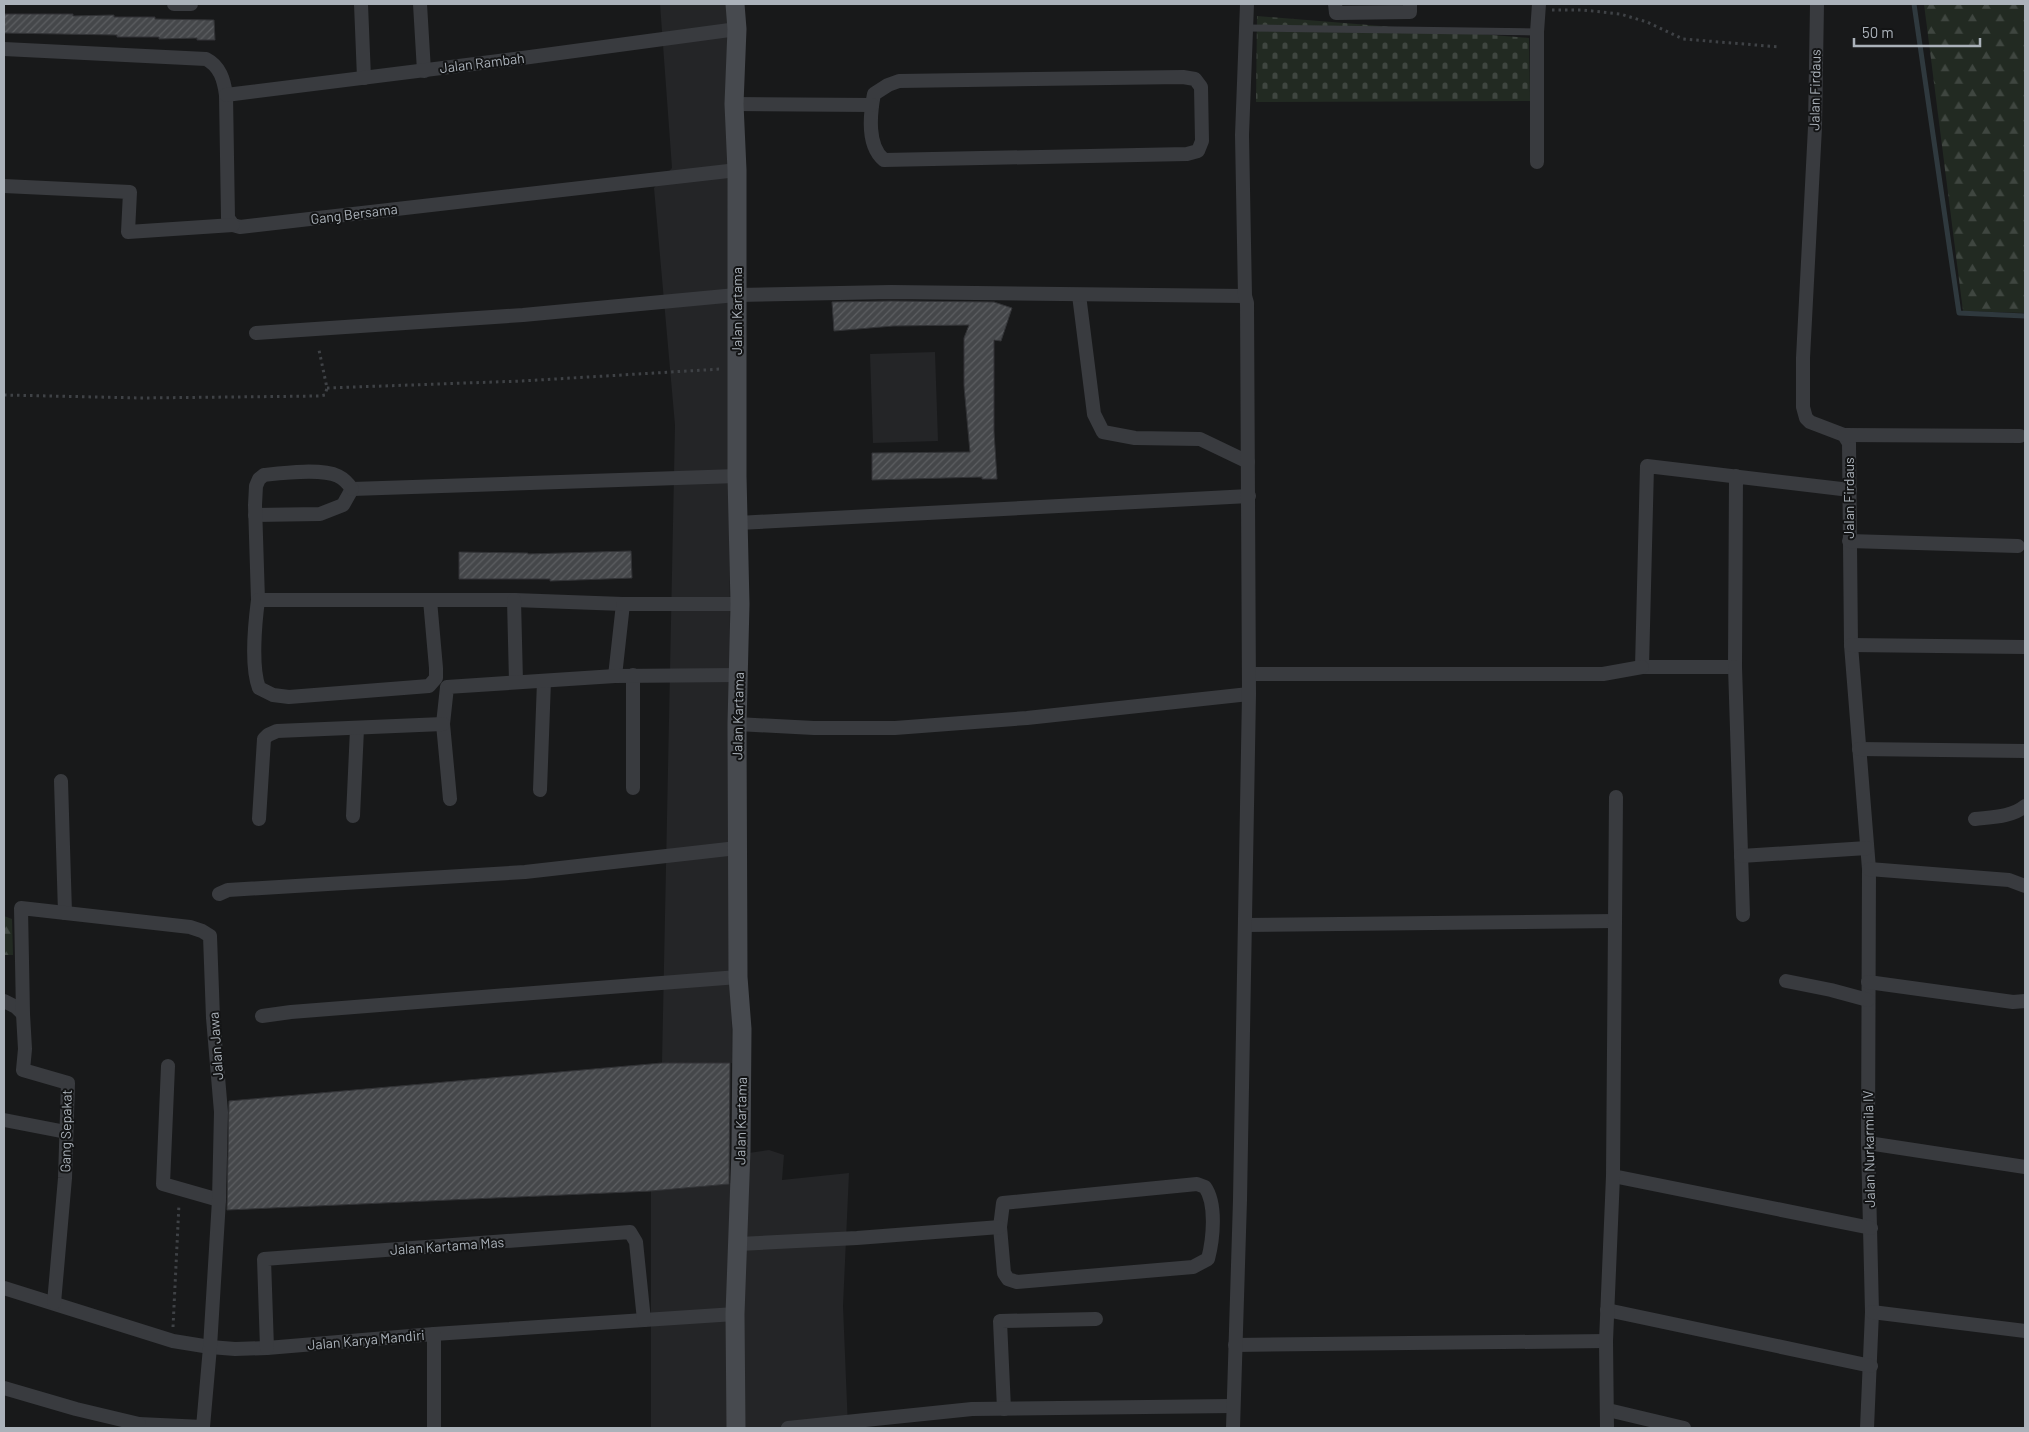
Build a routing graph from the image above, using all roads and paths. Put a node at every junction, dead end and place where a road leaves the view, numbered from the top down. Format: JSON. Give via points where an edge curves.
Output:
{"nodes":[{"id":1,"x":174,"y":4,"type":"edge"},
{"id":2,"x":191,"y":4,"type":"edge"},
{"id":3,"x":361,"y":4,"type":"edge"},
{"id":4,"x":420,"y":4,"type":"edge"},
{"id":5,"x":735,"y":4,"type":"edge"},
{"id":6,"x":1247,"y":4,"type":"edge"},
{"id":7,"x":1336,"y":4,"type":"edge"},
{"id":8,"x":1410,"y":4,"type":"edge"},
{"id":9,"x":1817,"y":4,"type":"edge"},
{"id":10,"x":1539,"y":7,"type":"edge"},
{"id":11,"x":1246,"y":28,"type":"junction"},
{"id":12,"x":737,"y":29,"type":"junction"},
{"id":13,"x":1537,"y":32,"type":"junction"},
{"id":14,"x":1780,"y":47,"type":"dead end"},
{"id":15,"x":4,"y":49,"type":"edge"},
{"id":16,"x":424,"y":71,"type":"junction"},
{"id":17,"x":364,"y":78,"type":"junction"},
{"id":18,"x":226,"y":95,"type":"junction"},
{"id":19,"x":734,"y":104,"type":"junction"},
{"id":20,"x":872,"y":104,"type":"junction"},
{"id":21,"x":1537,"y":162,"type":"dead end"},
{"id":22,"x":737,"y":170,"type":"junction"},
{"id":23,"x":4,"y":186,"type":"edge"},
{"id":24,"x":233,"y":225,"type":"junction"},
{"id":25,"x":1080,"y":294,"type":"junction"},
{"id":26,"x":736,"y":295,"type":"junction"},
{"id":27,"x":1245,"y":296,"type":"junction"},
{"id":28,"x":256,"y":333,"type":"dead end"},
{"id":29,"x":319,"y":350,"type":"dead end"},
{"id":30,"x":737,"y":368,"type":"junction"},
{"id":31,"x":327,"y":388,"type":"junction"},
{"id":32,"x":4,"y":395,"type":"edge"},
{"id":33,"x":1844,"y":435,"type":"junction"},
{"id":34,"x":2020,"y":436,"type":"dead end"},
{"id":35,"x":1248,"y":462,"type":"junction"},
{"id":36,"x":737,"y":476,"type":"junction"},
{"id":37,"x":1736,"y":476,"type":"junction"},
{"id":38,"x":352,"y":489,"type":"junction"},
{"id":39,"x":1850,"y":490,"type":"junction"},
{"id":40,"x":1249,"y":496,"type":"junction"},
{"id":41,"x":256,"y":515,"type":"junction"},
{"id":42,"x":738,"y":523,"type":"junction"},
{"id":43,"x":1849,"y":541,"type":"junction"},
{"id":44,"x":2018,"y":546,"type":"dead end"},
{"id":45,"x":258,"y":600,"type":"junction"},
{"id":46,"x":430,"y":600,"type":"junction"},
{"id":47,"x":514,"y":600,"type":"junction"},
{"id":48,"x":623,"y":604,"type":"junction"},
{"id":49,"x":740,"y":604,"type":"junction"},
{"id":50,"x":1851,"y":645,"type":"junction"},
{"id":51,"x":2025,"y":647,"type":"edge"},
{"id":52,"x":1642,"y":667,"type":"junction"},
{"id":53,"x":1735,"y":667,"type":"junction"},
{"id":54,"x":1249,"y":674,"type":"junction"},
{"id":55,"x":632,"y":675,"type":"junction"},
{"id":56,"x":739,"y":675,"type":"junction"},
{"id":57,"x":615,"y":676,"type":"junction"},
{"id":58,"x":544,"y":681,"type":"junction"},
{"id":59,"x":516,"y":682,"type":"junction"},
{"id":60,"x":1249,"y":694,"type":"junction"},
{"id":61,"x":443,"y":724,"type":"junction"},
{"id":62,"x":736,"y":724,"type":"junction"},
{"id":63,"x":357,"y":729,"type":"junction"},
{"id":64,"x":1859,"y":749,"type":"junction"},
{"id":65,"x":2025,"y":751,"type":"edge"},
{"id":66,"x":60,"y":781,"type":"dead end"},
{"id":67,"x":633,"y":788,"type":"dead end"},
{"id":68,"x":540,"y":790,"type":"dead end"},
{"id":69,"x":1616,"y":797,"type":"dead end"},
{"id":70,"x":450,"y":799,"type":"dead end"},
{"id":71,"x":2025,"y":806,"type":"edge"},
{"id":72,"x":353,"y":816,"type":"dead end"},
{"id":73,"x":259,"y":819,"type":"dead end"},
{"id":74,"x":1975,"y":819,"type":"dead end"},
{"id":75,"x":737,"y":848,"type":"junction"},
{"id":76,"x":1867,"y":848,"type":"junction"},
{"id":77,"x":1741,"y":856,"type":"junction"},
{"id":78,"x":1869,"y":869,"type":"junction"},
{"id":79,"x":2025,"y":886,"type":"edge"},
{"id":80,"x":219,"y":894,"type":"dead end"},
{"id":81,"x":64,"y":913,"type":"junction"},
{"id":82,"x":1743,"y":915,"type":"dead end"},
{"id":83,"x":1615,"y":921,"type":"junction"},
{"id":84,"x":1245,"y":926,"type":"junction"},
{"id":85,"x":738,"y":977,"type":"junction"},
{"id":86,"x":1786,"y":981,"type":"dead end"},
{"id":87,"x":1868,"y":982,"type":"junction"},
{"id":88,"x":1868,"y":1000,"type":"junction"},
{"id":89,"x":2025,"y":1001,"type":"edge"},
{"id":90,"x":4,"y":1002,"type":"edge"},
{"id":91,"x":23,"y":1014,"type":"junction"},
{"id":92,"x":262,"y":1016,"type":"dead end"},
{"id":93,"x":168,"y":1066,"type":"dead end"},
{"id":94,"x":4,"y":1120,"type":"edge"},
{"id":95,"x":66,"y":1132,"type":"junction"},
{"id":96,"x":1868,"y":1144,"type":"junction"},
{"id":97,"x":2025,"y":1167,"type":"edge"},
{"id":98,"x":1613,"y":1176,"type":"junction"},
{"id":99,"x":180,"y":1188,"type":"junction"},
{"id":100,"x":219,"y":1200,"type":"junction"},
{"id":101,"x":1000,"y":1227,"type":"junction"},
{"id":102,"x":1871,"y":1228,"type":"junction"},
{"id":103,"x":739,"y":1244,"type":"junction"},
{"id":104,"x":4,"y":1288,"type":"edge"},
{"id":105,"x":54,"y":1303,"type":"junction"},
{"id":106,"x":1607,"y":1310,"type":"junction"},
{"id":107,"x":1872,"y":1312,"type":"junction"},
{"id":108,"x":735,"y":1314,"type":"junction"},
{"id":109,"x":644,"y":1320,"type":"junction"},
{"id":110,"x":1096,"y":1320,"type":"dead end"},
{"id":111,"x":2025,"y":1331,"type":"edge"},
{"id":112,"x":434,"y":1334,"type":"junction"},
{"id":113,"x":173,"y":1341,"type":"junction"},
{"id":114,"x":1606,"y":1341,"type":"junction"},
{"id":115,"x":1235,"y":1345,"type":"junction"},
{"id":116,"x":210,"y":1347,"type":"junction"},
{"id":117,"x":267,"y":1348,"type":"junction"},
{"id":118,"x":1871,"y":1366,"type":"junction"},
{"id":119,"x":4,"y":1388,"type":"edge"},
{"id":120,"x":1233,"y":1406,"type":"junction"},
{"id":121,"x":1004,"y":1409,"type":"junction"},
{"id":122,"x":1608,"y":1410,"type":"junction"},
{"id":123,"x":139,"y":1426,"type":"edge"},
{"id":124,"x":203,"y":1428,"type":"edge"},
{"id":125,"x":434,"y":1428,"type":"edge"},
{"id":126,"x":736,"y":1428,"type":"edge"},
{"id":127,"x":788,"y":1428,"type":"edge"},
{"id":128,"x":1233,"y":1428,"type":"edge"},
{"id":129,"x":1607,"y":1428,"type":"edge"},
{"id":130,"x":1684,"y":1428,"type":"edge"},
{"id":131,"x":1866,"y":1428,"type":"edge"}],
"edges":[{"from":1,"to":2,"type":"street"},
{"from":3,"to":17,"type":"street"},
{"from":4,"to":16,"type":"street"},
{"from":5,"to":12,"type":"main road","name":"Jalan Kartama"},
{"from":6,"to":11,"type":"street"},
{"from":7,"to":8,"type":"street","via":[[1336,13],[1345,13],[1410,12]]},
{"from":9,"to":33,"type":"street","name":"Jalan Firdaus","via":[[1803,408],[1810,422]]},
{"from":10,"to":13,"type":"street"},
{"from":10,"to":14,"type":"path","via":[[1620,14],[1683,39]]},
{"from":11,"to":13,"type":"lane"},
{"from":11,"to":27,"type":"street","via":[[1242,135]]},
{"from":12,"to":16,"type":"street","name":"Jalan Rambah"},
{"from":12,"to":19,"type":"main road","name":"Jalan Kartama"},
{"from":13,"to":21,"type":"street"},
{"from":15,"to":18,"type":"street","via":[[206,59],[218,69]]},
{"from":16,"to":17,"type":"street","name":"Jalan Rambah"},
{"from":17,"to":18,"type":"street","name":"Jalan Rambah"},
{"from":18,"to":24,"type":"street","via":[[228,218]]},
{"from":19,"to":20,"type":"street"},
{"from":19,"to":22,"type":"main road","name":"Jalan Kartama"},
{"from":20,"to":20,"type":"street","via":[[874,94],[899,82],[1183,77],[1195,79],[1201,87],[1202,141],[1198,151],[1187,154],[884,160],[876,154],[872,139]]},
{"from":22,"to":24,"type":"street","name":"Gang Bersama","via":[[279,223]]},
{"from":22,"to":26,"type":"main road","name":"Jalan Kartama"},
{"from":23,"to":24,"type":"street","name":"Gang Bersama","via":[[130,192],[128,232]]},
{"from":25,"to":26,"type":"street","via":[[891,292]]},
{"from":25,"to":27,"type":"street"},
{"from":25,"to":35,"type":"street","via":[[1094,414],[1103,432],[1135,438],[1200,439]]},
{"from":26,"to":28,"type":"street","via":[[523,315]]},
{"from":26,"to":30,"type":"main road","name":"Jalan Kartama"},
{"from":27,"to":35,"type":"street"},
{"from":29,"to":31,"type":"path"},
{"from":30,"to":31,"type":"path","via":[[522,381]]},
{"from":30,"to":36,"type":"main road","name":"Jalan Kartama"},
{"from":31,"to":32,"type":"path","via":[[325,395],[320,396],[257,398]]},
{"from":33,"to":34,"type":"street"},
{"from":33,"to":39,"type":"street","name":"Jalan Firdaus","via":[[1849,443]]},
{"from":35,"to":40,"type":"street"},
{"from":36,"to":38,"type":"street"},
{"from":36,"to":42,"type":"main road","name":"Jalan Kartama"},
{"from":37,"to":39,"type":"street"},
{"from":37,"to":52,"type":"street","via":[[1647,466]]},
{"from":37,"to":53,"type":"street"},
{"from":38,"to":41,"type":"street","via":[[343,505],[320,514]]},
{"from":38,"to":41,"type":"street","via":[[335,474],[300,471],[264,475],[256,486]]},
{"from":39,"to":43,"type":"street","name":"Jalan Firdaus"},
{"from":40,"to":42,"type":"street"},
{"from":40,"to":54,"type":"street"},
{"from":41,"to":45,"type":"street"},
{"from":42,"to":49,"type":"main road","name":"Jalan Kartama"},
{"from":43,"to":44,"type":"street"},
{"from":43,"to":50,"type":"street","name":"Jalan Firdaus"},
{"from":45,"to":46,"type":"street"},
{"from":45,"to":46,"type":"street","via":[[255,633],[258,688],[273,695],[289,697],[430,686],[436,678]]},
{"from":46,"to":47,"type":"street"},
{"from":47,"to":48,"type":"street"},
{"from":47,"to":59,"type":"street"},
{"from":48,"to":49,"type":"street"},
{"from":48,"to":57,"type":"street"},
{"from":49,"to":56,"type":"main road","name":"Jalan Kartama"},
{"from":50,"to":51,"type":"street"},
{"from":50,"to":64,"type":"street","name":"Jalan Firdaus"},
{"from":52,"to":53,"type":"street"},
{"from":52,"to":54,"type":"street","via":[[1603,674]]},
{"from":53,"to":77,"type":"street"},
{"from":54,"to":60,"type":"street"},
{"from":55,"to":56,"type":"street"},
{"from":55,"to":57,"type":"street"},
{"from":55,"to":67,"type":"street"},
{"from":56,"to":62,"type":"main road","name":"Jalan Kartama"},
{"from":57,"to":58,"type":"street"},
{"from":58,"to":59,"type":"street"},
{"from":58,"to":68,"type":"street"},
{"from":59,"to":61,"type":"street","via":[[447,686]]},
{"from":60,"to":62,"type":"street","via":[[1027,718],[895,728]]},
{"from":60,"to":84,"type":"street"},
{"from":61,"to":63,"type":"street"},
{"from":61,"to":70,"type":"street"},
{"from":62,"to":75,"type":"main road","name":"Jalan Kartama"},
{"from":63,"to":72,"type":"street"},
{"from":63,"to":73,"type":"street","via":[[278,731],[268,735],[264,739]]},
{"from":64,"to":65,"type":"street"},
{"from":64,"to":76,"type":"street","name":"Jalan Firdaus"},
{"from":66,"to":81,"type":"street"},
{"from":69,"to":83,"type":"street"},
{"from":71,"to":74,"type":"street","via":[[2020,811]]},
{"from":75,"to":80,"type":"street","via":[[525,872],[228,890]]},
{"from":75,"to":85,"type":"main road","name":"Jalan Kartama"},
{"from":76,"to":77,"type":"street"},
{"from":76,"to":78,"type":"street","name":"Jalan Firdaus"},
{"from":77,"to":82,"type":"street"},
{"from":78,"to":79,"type":"street","via":[[2009,880]]},
{"from":78,"to":87,"type":"street","name":"Jalan Nurkarmila IV"},
{"from":81,"to":91,"type":"street","name":"Jalan Jawa","via":[[21,908]]},
{"from":81,"to":100,"type":"street","name":"Jalan Jawa","via":[[190,927],[210,936],[220,1112]]},
{"from":83,"to":84,"type":"street"},
{"from":83,"to":98,"type":"street"},
{"from":84,"to":115,"type":"street"},
{"from":85,"to":92,"type":"street"},
{"from":85,"to":103,"type":"main road","name":"Jalan Kartama","via":[[742,1029]]},
{"from":86,"to":88,"type":"street"},
{"from":87,"to":88,"type":"street","name":"Jalan Nurkarmila IV"},
{"from":87,"to":89,"type":"street"},
{"from":88,"to":96,"type":"street","name":"Jalan Nurkarmila IV"},
{"from":90,"to":91,"type":"street"},
{"from":91,"to":95,"type":"street","name":"Gang Sepakat","via":[[23,1070],[68,1084]]},
{"from":93,"to":99,"type":"street","via":[[163,1184]]},
{"from":94,"to":95,"type":"street"},
{"from":95,"to":105,"type":"street","name":"Gang Sepakat"},
{"from":96,"to":97,"type":"street"},
{"from":96,"to":102,"type":"street","name":"Jalan Nurkarmila IV"},
{"from":98,"to":102,"type":"street"},
{"from":98,"to":106,"type":"street"},
{"from":99,"to":100,"type":"street"},
{"from":99,"to":113,"type":"path"},
{"from":100,"to":116,"type":"street","name":"Jalan Jawa"},
{"from":101,"to":101,"type":"street","via":[[1003,1203],[1197,1184],[1205,1187],[1211,1202],[1212,1243],[1208,1259],[1193,1267],[1017,1282],[1008,1279],[1004,1273]]},
{"from":101,"to":103,"type":"street"},
{"from":102,"to":107,"type":"street","name":"Jalan Nurkarmila IV"},
{"from":103,"to":108,"type":"main road","name":"Jalan Kartama"},
{"from":104,"to":105,"type":"street","name":"Jalan Karya Mandiri"},
{"from":105,"to":113,"type":"street","name":"Jalan Karya Mandiri"},
{"from":106,"to":114,"type":"street"},
{"from":106,"to":118,"type":"street"},
{"from":107,"to":111,"type":"street"},
{"from":107,"to":118,"type":"street","name":"Jalan Nurkarmila IV"},
{"from":108,"to":109,"type":"street","name":"Jalan Karya Mandiri"},
{"from":108,"to":126,"type":"main road","name":"Jalan Kartama"},
{"from":109,"to":112,"type":"street","name":"Jalan Karya Mandiri"},
{"from":109,"to":117,"type":"street","name":"Jalan Kartama Mas","via":[[636,1242],[630,1232],[264,1259]]},
{"from":110,"to":121,"type":"street","via":[[1000,1321]]},
{"from":112,"to":117,"type":"street","name":"Jalan Karya Mandiri"},
{"from":112,"to":125,"type":"street"},
{"from":113,"to":116,"type":"street","name":"Jalan Karya Mandiri"},
{"from":114,"to":115,"type":"street"},
{"from":114,"to":122,"type":"street"},
{"from":115,"to":120,"type":"street"},
{"from":116,"to":117,"type":"street","name":"Jalan Karya Mandiri"},
{"from":116,"to":124,"type":"street","name":"Jalan Jawa"},
{"from":118,"to":131,"type":"street","name":"Jalan Nurkarmila IV"},
{"from":119,"to":123,"type":"street"},
{"from":120,"to":121,"type":"street"},
{"from":120,"to":128,"type":"street"},
{"from":121,"to":127,"type":"street","via":[[972,1409]]},
{"from":122,"to":129,"type":"street"},
{"from":122,"to":130,"type":"street"},
{"from":123,"to":124,"type":"street"}]}
